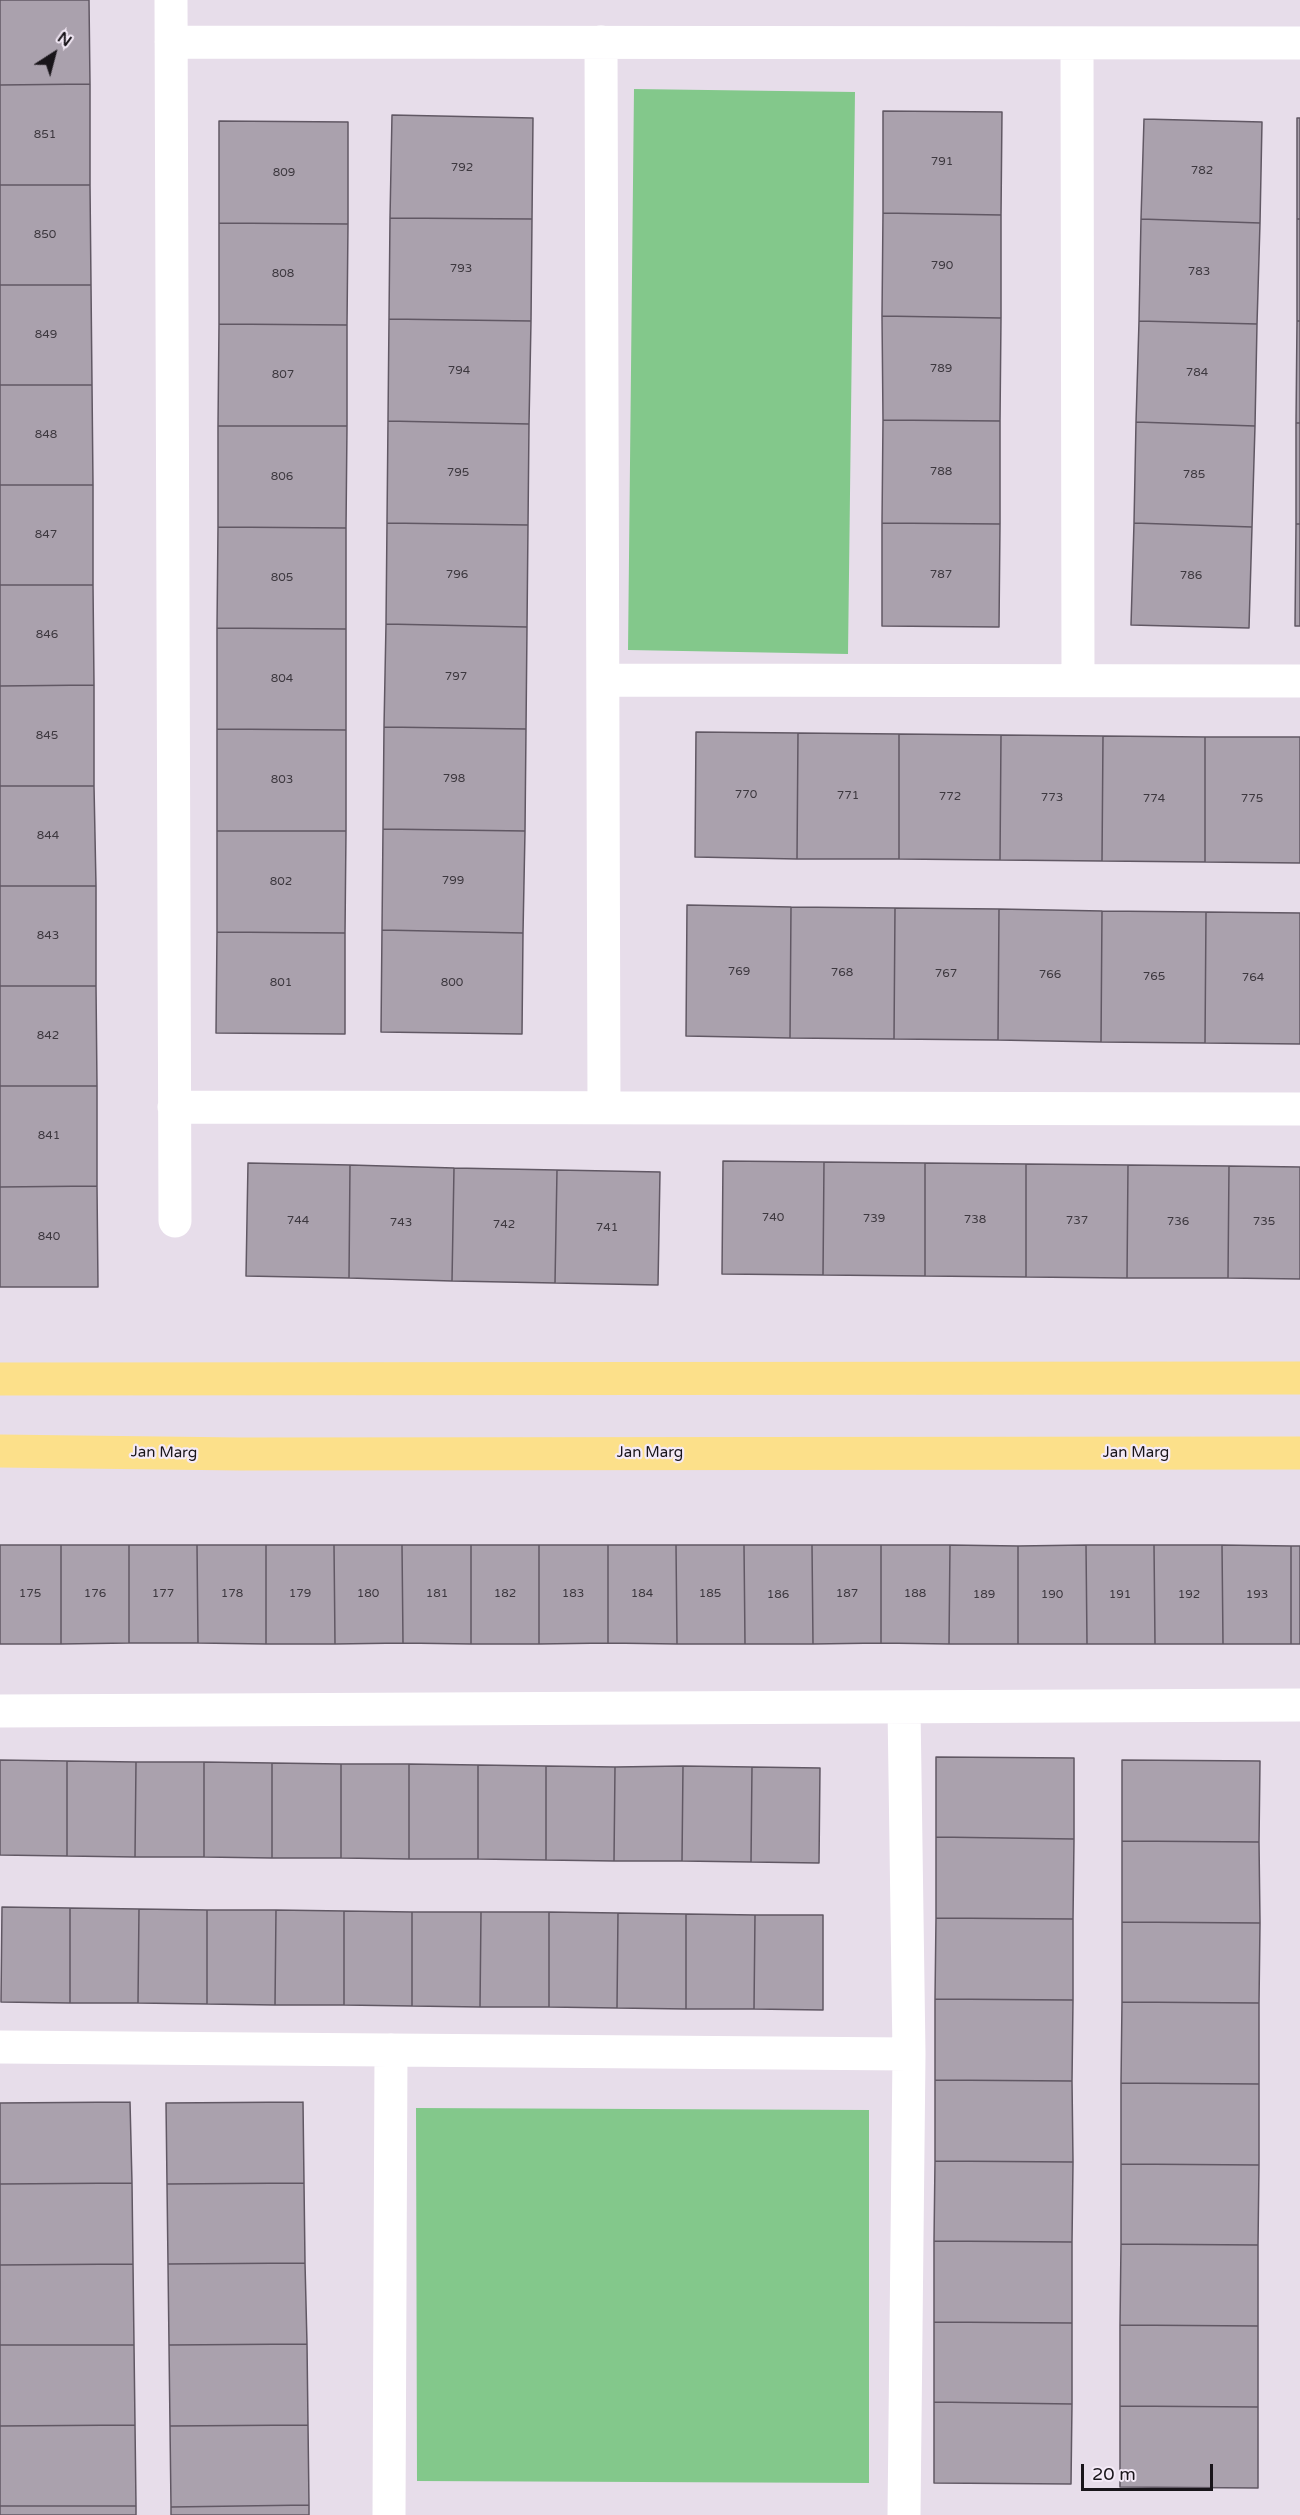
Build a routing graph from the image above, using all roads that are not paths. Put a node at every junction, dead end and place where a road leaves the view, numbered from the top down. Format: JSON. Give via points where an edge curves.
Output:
{"nodes":[{"id":1,"x":171,"y":0,"type":"edge"},
{"id":2,"x":171,"y":42,"type":"junction"},
{"id":3,"x":601,"y":42,"type":"junction"},
{"id":4,"x":1077,"y":43,"type":"junction"},
{"id":5,"x":1300,"y":43,"type":"edge"},
{"id":6,"x":603,"y":680,"type":"junction"},
{"id":7,"x":1078,"y":680,"type":"junction"},
{"id":8,"x":1300,"y":681,"type":"edge"},
{"id":9,"x":174,"y":1107,"type":"junction"},
{"id":10,"x":604,"y":1108,"type":"junction"},
{"id":11,"x":1300,"y":1109,"type":"edge"},
{"id":12,"x":174,"y":1221,"type":"dead end"},
{"id":13,"x":1300,"y":1378,"type":"edge"},
{"id":14,"x":0,"y":1379,"type":"edge"},
{"id":15,"x":0,"y":1450,"type":"edge"},
{"id":16,"x":1300,"y":1452,"type":"edge"},
{"id":17,"x":1300,"y":1705,"type":"edge"},
{"id":18,"x":904,"y":1707,"type":"junction"},
{"id":19,"x":0,"y":1712,"type":"edge"},
{"id":20,"x":0,"y":2048,"type":"edge"},
{"id":21,"x":391,"y":2050,"type":"junction"},
{"id":22,"x":909,"y":2054,"type":"junction"},
{"id":23,"x":389,"y":2515,"type":"edge"},
{"id":24,"x":904,"y":2515,"type":"edge"}],
"edges":[{"from":1,"to":2,"type":"street"},
{"from":2,"to":3,"type":"street"},
{"from":2,"to":9,"type":"street"},
{"from":3,"to":4,"type":"street"},
{"from":3,"to":6,"type":"street"},
{"from":4,"to":5,"type":"street"},
{"from":4,"to":7,"type":"street"},
{"from":6,"to":7,"type":"street"},
{"from":6,"to":10,"type":"street"},
{"from":7,"to":8,"type":"street"},
{"from":9,"to":10,"type":"street"},
{"from":9,"to":12,"type":"street"},
{"from":10,"to":11,"type":"street"},
{"from":13,"to":14,"type":"main road"},
{"from":15,"to":16,"type":"main road","name":"Jan Marg","via":[[241,1454]]},
{"from":17,"to":18,"type":"street"},
{"from":18,"to":19,"type":"street"},
{"from":18,"to":22,"type":"street"},
{"from":20,"to":21,"type":"street"},
{"from":21,"to":22,"type":"street"},
{"from":21,"to":23,"type":"street"},
{"from":22,"to":24,"type":"street"}]}
